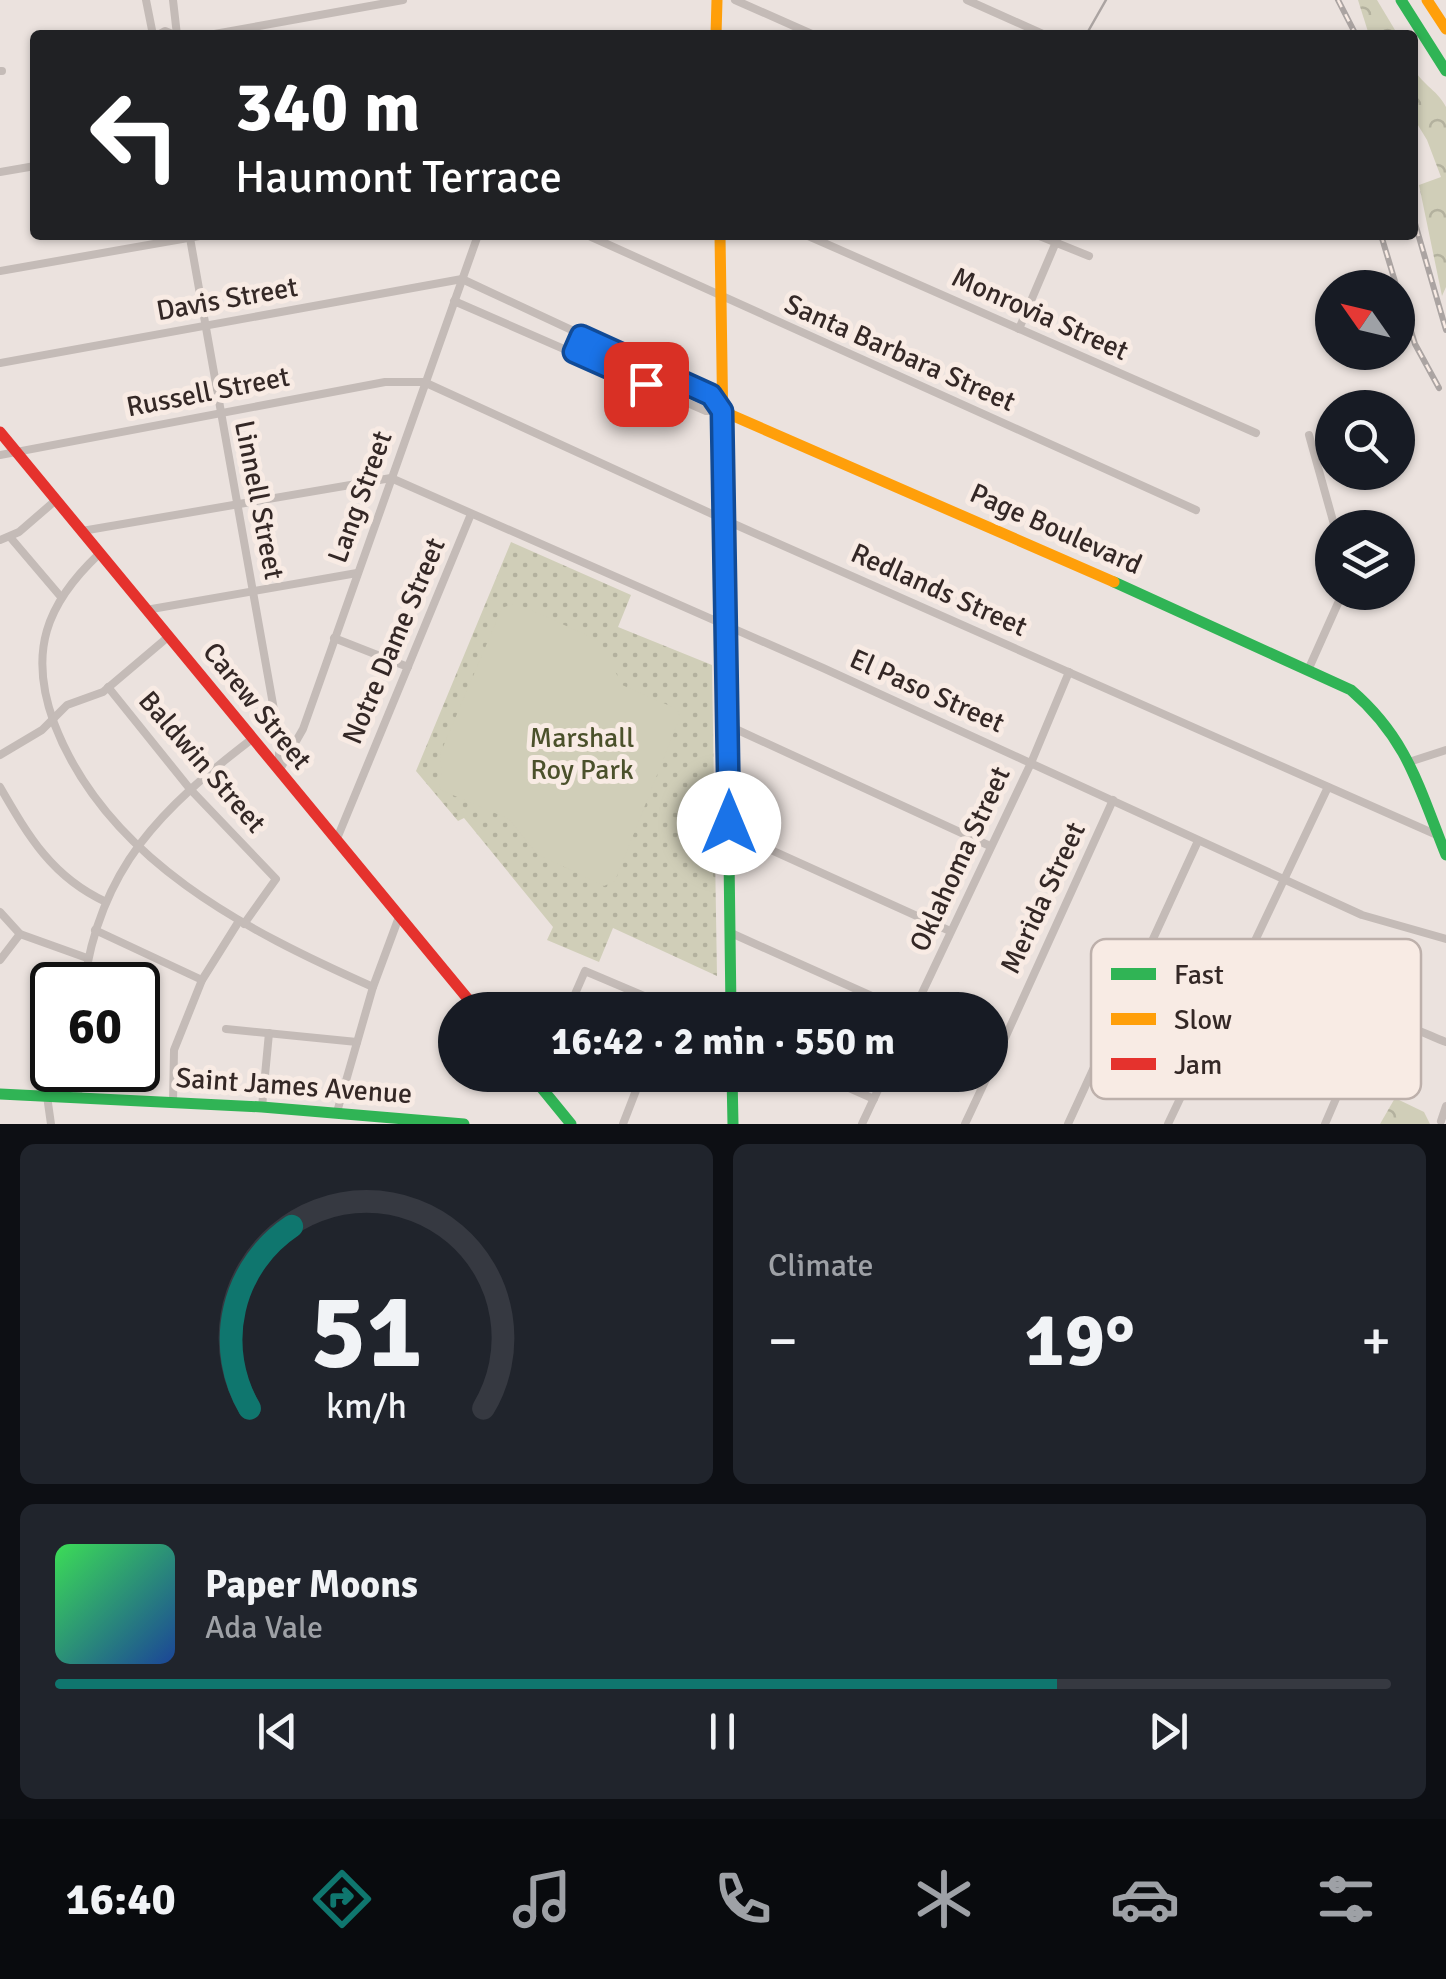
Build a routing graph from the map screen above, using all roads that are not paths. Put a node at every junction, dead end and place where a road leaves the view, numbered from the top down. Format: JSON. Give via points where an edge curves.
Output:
{"nodes":[{"id":1,"x":146,"y":0,"type":"edge"},
{"id":2,"x":173,"y":0,"type":"edge"},
{"id":3,"x":403,"y":0,"type":"edge"},
{"id":4,"x":717,"y":0,"type":"edge"},
{"id":5,"x":735,"y":0,"type":"edge"},
{"id":6,"x":967,"y":0,"type":"edge"},
{"id":7,"x":1400,"y":0,"type":"edge"},
{"id":8,"x":1428,"y":0,"type":"edge"},
{"id":9,"x":1446,"y":28,"type":"edge"},
{"id":10,"x":155,"y":30,"type":"edge"},
{"id":11,"x":176,"y":30,"type":"edge"},
{"id":12,"x":237,"y":30,"type":"edge"},
{"id":13,"x":716,"y":30,"type":"edge"},
{"id":14,"x":803,"y":30,"type":"edge"},
{"id":15,"x":1034,"y":30,"type":"edge"},
{"id":16,"x":1446,"y":71,"type":"edge"},
{"id":17,"x":30,"y":167,"type":"edge"},
{"id":18,"x":0,"y":172,"type":"edge"},
{"id":19,"x":178,"y":240,"type":"edge"},
{"id":20,"x":190,"y":240,"type":"edge"},
{"id":21,"x":476,"y":240,"type":"edge"},
{"id":22,"x":598,"y":240,"type":"edge"},
{"id":23,"x":720,"y":240,"type":"edge"},
{"id":24,"x":817,"y":240,"type":"edge"},
{"id":25,"x":1057,"y":240,"type":"edge"},
{"id":26,"x":1059,"y":240,"type":"edge"},
{"id":27,"x":1089,"y":256,"type":"dead end"},
{"id":28,"x":0,"y":271,"type":"edge"},
{"id":29,"x":462,"y":280,"type":"junction"},
{"id":30,"x":722,"y":298,"type":"junction"},
{"id":31,"x":454,"y":301,"type":"junction"},
{"id":32,"x":205,"y":326,"type":"junction"},
{"id":33,"x":1019,"y":329,"type":"junction"},
{"id":34,"x":581,"y":336,"type":"junction"},
{"id":35,"x":574,"y":352,"type":"junction"},
{"id":36,"x":0,"y":363,"type":"edge"},
{"id":37,"x":424,"y":382,"type":"junction"},
{"id":38,"x":722,"y":411,"type":"junction"},
{"id":39,"x":220,"y":414,"type":"junction"},
{"id":40,"x":0,"y":432,"type":"edge"},
{"id":41,"x":1256,"y":433,"type":"dead end"},
{"id":42,"x":1309,"y":435,"type":"dead end"},
{"id":43,"x":14,"y":450,"type":"junction"},
{"id":44,"x":0,"y":455,"type":"edge"},
{"id":45,"x":391,"y":478,"type":"junction"},
{"id":46,"x":56,"y":500,"type":"junction"},
{"id":47,"x":239,"y":504,"type":"junction"},
{"id":48,"x":1196,"y":510,"type":"dead end"},
{"id":49,"x":1330,"y":510,"type":"edge"},
{"id":50,"x":471,"y":514,"type":"junction"},
{"id":51,"x":722,"y":519,"type":"junction"},
{"id":52,"x":81,"y":532,"type":"junction"},
{"id":53,"x":10,"y":537,"type":"junction"},
{"id":54,"x":0,"y":540,"type":"edge"},
{"id":55,"x":100,"y":554,"type":"junction"},
{"id":56,"x":357,"y":573,"type":"junction"},
{"id":57,"x":254,"y":591,"type":"junction"},
{"id":58,"x":61,"y":597,"type":"junction"},
{"id":59,"x":146,"y":610,"type":"junction"},
{"id":60,"x":1336,"y":610,"type":"edge"},
{"id":61,"x":725,"y":627,"type":"junction"},
{"id":62,"x":168,"y":637,"type":"junction"},
{"id":63,"x":334,"y":638,"type":"junction"},
{"id":64,"x":408,"y":667,"type":"junction"},
{"id":65,"x":1309,"y":668,"type":"junction"},
{"id":66,"x":1069,"y":672,"type":"junction"},
{"id":67,"x":108,"y":687,"type":"junction"},
{"id":68,"x":52,"y":718,"type":"junction"},
{"id":69,"x":729,"y":726,"type":"junction"},
{"id":70,"x":252,"y":738,"type":"junction"},
{"id":71,"x":1446,"y":750,"type":"edge"},
{"id":72,"x":0,"y":755,"type":"edge"},
{"id":73,"x":1031,"y":762,"type":"junction"},
{"id":74,"x":1409,"y":762,"type":"junction"},
{"id":75,"x":279,"y":772,"type":"junction"},
{"id":76,"x":0,"y":786,"type":"edge"},
{"id":77,"x":1328,"y":787,"type":"junction"},
{"id":78,"x":190,"y":789,"type":"junction"},
{"id":79,"x":1113,"y":800,"type":"junction"},
{"id":80,"x":729,"y":831,"type":"junction"},
{"id":81,"x":1438,"y":836,"type":"junction"},
{"id":82,"x":336,"y":841,"type":"junction"},
{"id":83,"x":1198,"y":841,"type":"junction"},
{"id":84,"x":138,"y":845,"type":"junction"},
{"id":85,"x":990,"y":846,"type":"junction"},
{"id":86,"x":1446,"y":855,"type":"edge"},
{"id":87,"x":1283,"y":878,"type":"junction"},
{"id":88,"x":106,"y":902,"type":"junction"},
{"id":89,"x":0,"y":912,"type":"edge"},
{"id":90,"x":398,"y":917,"type":"junction"},
{"id":91,"x":241,"y":922,"type":"junction"},
{"id":92,"x":96,"y":930,"type":"junction"},
{"id":93,"x":950,"y":931,"type":"junction"},
{"id":94,"x":730,"y":933,"type":"junction"},
{"id":95,"x":20,"y":934,"type":"junction"},
{"id":96,"x":1153,"y":939,"type":"edge"},
{"id":97,"x":1254,"y":939,"type":"edge"},
{"id":98,"x":1446,"y":940,"type":"edge"},
{"id":99,"x":87,"y":958,"type":"junction"},
{"id":100,"x":0,"y":960,"type":"edge"},
{"id":101,"x":87,"y":962,"type":"edge"},
{"id":102,"x":202,"y":980,"type":"junction"},
{"id":103,"x":373,"y":987,"type":"junction"},
{"id":104,"x":462,"y":992,"type":"edge"},
{"id":105,"x":576,"y":992,"type":"edge"},
{"id":106,"x":633,"y":992,"type":"edge"},
{"id":107,"x":732,"y":992,"type":"edge"},
{"id":108,"x":863,"y":992,"type":"edge"},
{"id":109,"x":922,"y":992,"type":"edge"},
{"id":110,"x":226,"y":1029,"type":"dead end"},
{"id":111,"x":1008,"y":1031,"type":"edge"},
{"id":112,"x":1421,"y":1032,"type":"edge"},
{"id":113,"x":269,"y":1033,"type":"junction"},
{"id":114,"x":357,"y":1042,"type":"junction"},
{"id":115,"x":1446,"y":1042,"type":"edge"},
{"id":116,"x":1091,"y":1074,"type":"edge"},
{"id":117,"x":78,"y":1092,"type":"edge"},
{"id":118,"x":547,"y":1092,"type":"edge"},
{"id":119,"x":635,"y":1092,"type":"edge"},
{"id":120,"x":732,"y":1092,"type":"edge"},
{"id":121,"x":858,"y":1092,"type":"edge"},
{"id":122,"x":877,"y":1092,"type":"edge"},
{"id":123,"x":980,"y":1092,"type":"edge"},
{"id":124,"x":0,"y":1094,"type":"edge"},
{"id":125,"x":47,"y":1096,"type":"junction"},
{"id":126,"x":78,"y":1098,"type":"junction"},
{"id":127,"x":874,"y":1099,"type":"junction"},
{"id":128,"x":1180,"y":1099,"type":"edge"},
{"id":129,"x":1336,"y":1099,"type":"edge"},
{"id":130,"x":173,"y":1102,"type":"junction"},
{"id":131,"x":1446,"y":1106,"type":"edge"},
{"id":132,"x":262,"y":1107,"type":"junction"},
{"id":133,"x":336,"y":1112,"type":"junction"},
{"id":134,"x":1441,"y":1121,"type":"dead end"},
{"id":135,"x":51,"y":1124,"type":"edge"},
{"id":136,"x":464,"y":1124,"type":"edge"},
{"id":137,"x":571,"y":1124,"type":"edge"},
{"id":138,"x":622,"y":1124,"type":"edge"},
{"id":139,"x":733,"y":1124,"type":"edge"},
{"id":140,"x":862,"y":1124,"type":"edge"},
{"id":141,"x":965,"y":1124,"type":"edge"},
{"id":142,"x":1068,"y":1124,"type":"edge"},
{"id":143,"x":1168,"y":1124,"type":"edge"},
{"id":144,"x":1325,"y":1124,"type":"edge"}],
"edges":[{"from":1,"to":10,"type":"street"},
{"from":2,"to":11,"type":"street"},
{"from":3,"to":12,"type":"street"},
{"from":4,"to":13,"type":"main road"},
{"from":5,"to":14,"type":"street"},
{"from":6,"to":15,"type":"street"},
{"from":7,"to":16,"type":"main road"},
{"from":8,"to":9,"type":"main road"},
{"from":17,"to":18,"type":"street"},
{"from":19,"to":28,"type":"street"},
{"from":20,"to":32,"type":"street","name":"Linnell Street"},
{"from":21,"to":29,"type":"street","name":"Lang Street"},
{"from":22,"to":30,"type":"street","name":"Santa Barbara Street"},
{"from":23,"to":30,"type":"main road"},
{"from":24,"to":33,"type":"street","name":"Monrovia Street"},
{"from":25,"to":33,"type":"street"},
{"from":26,"to":27,"type":"street"},
{"from":29,"to":31,"type":"street","name":"Lang Street"},
{"from":29,"to":32,"type":"street","name":"Davis Street"},
{"from":29,"to":34,"type":"street"},
{"from":30,"to":38,"type":"main road"},
{"from":30,"to":48,"type":"street","name":"Santa Barbara Street"},
{"from":31,"to":35,"type":"street"},
{"from":31,"to":37,"type":"street","name":"Lang Street"},
{"from":32,"to":36,"type":"street","name":"Davis Street"},
{"from":32,"to":39,"type":"street","name":"Linnell Street"},
{"from":33,"to":41,"type":"street","name":"Monrovia Street"},
{"from":34,"to":35,"type":"street"},
{"from":34,"to":38,"type":"street","via":[[711,395]]},
{"from":35,"to":38,"type":"street","via":[[706,411]]},
{"from":37,"to":39,"type":"street","name":"Russell Street","via":[[385,382]]},
{"from":37,"to":45,"type":"street","name":"Lang Street"},
{"from":37,"to":51,"type":"street","name":"Redlands Street"},
{"from":38,"to":51,"type":"main road"},
{"from":38,"to":65,"type":"main road","name":"Page Boulevard"},
{"from":39,"to":43,"type":"street","name":"Russell Street"},
{"from":39,"to":47,"type":"street","name":"Linnell Street"},
{"from":40,"to":43,"type":"main road","name":"Carew Street"},
{"from":42,"to":49,"type":"street"},
{"from":43,"to":44,"type":"street","name":"Russell Street"},
{"from":43,"to":46,"type":"main road","name":"Carew Street"},
{"from":45,"to":47,"type":"street"},
{"from":45,"to":50,"type":"street","name":"El Paso Street"},
{"from":45,"to":56,"type":"street","name":"Lang Street"},
{"from":46,"to":52,"type":"main road","name":"Carew Street"},
{"from":46,"to":53,"type":"street"},
{"from":47,"to":52,"type":"street"},
{"from":47,"to":57,"type":"street","name":"Linnell Street"},
{"from":50,"to":61,"type":"street","name":"El Paso Street"},
{"from":50,"to":64,"type":"street","name":"Notre Dame Street"},
{"from":51,"to":61,"type":"main road"},
{"from":51,"to":66,"type":"street","name":"Redlands Street"},
{"from":52,"to":55,"type":"main road","name":"Carew Street"},
{"from":53,"to":54,"type":"street"},
{"from":53,"to":58,"type":"street"},
{"from":55,"to":58,"type":"street"},
{"from":55,"to":59,"type":"main road","name":"Carew Street"},
{"from":56,"to":57,"type":"street"},
{"from":56,"to":63,"type":"street","name":"Lang Street"},
{"from":57,"to":59,"type":"street"},
{"from":57,"to":75,"type":"street","name":"Linnell Street"},
{"from":58,"to":68,"type":"street","via":[[42,655]]},
{"from":59,"to":62,"type":"main road","name":"Carew Street"},
{"from":60,"to":65,"type":"street"},
{"from":61,"to":69,"type":"main road"},
{"from":61,"to":73,"type":"street","name":"El Paso Street"},
{"from":62,"to":67,"type":"street"},
{"from":62,"to":70,"type":"main road","name":"Carew Street"},
{"from":63,"to":64,"type":"street"},
{"from":63,"to":75,"type":"street","name":"Lang Street","via":[[303,729]]},
{"from":64,"to":82,"type":"street","name":"Notre Dame Street"},
{"from":65,"to":74,"type":"main road","name":"Page Boulevard","via":[[1366,702]]},
{"from":66,"to":73,"type":"street","name":"Oklahoma Street"},
{"from":66,"to":77,"type":"street","name":"Redlands Street"},
{"from":67,"to":68,"type":"street"},
{"from":67,"to":78,"type":"street","name":"Baldwin Street"},
{"from":68,"to":72,"type":"street"},
{"from":68,"to":84,"type":"street","via":[[83,781]]},
{"from":69,"to":80,"type":"main road"},
{"from":69,"to":85,"type":"street"},
{"from":70,"to":75,"type":"main road","name":"Carew Street"},
{"from":70,"to":78,"type":"street"},
{"from":71,"to":74,"type":"street"},
{"from":73,"to":79,"type":"street","name":"El Paso Street"},
{"from":73,"to":85,"type":"street","name":"Oklahoma Street"},
{"from":74,"to":81,"type":"main road","name":"Page Boulevard"},
{"from":75,"to":82,"type":"main road","name":"Carew Street"},
{"from":76,"to":88,"type":"street","via":[[60,874]]},
{"from":77,"to":81,"type":"street","name":"Redlands Street"},
{"from":77,"to":87,"type":"street"},
{"from":78,"to":84,"type":"street"},
{"from":78,"to":91,"type":"street","name":"Baldwin Street","via":[[276,879]]},
{"from":79,"to":83,"type":"street","name":"El Paso Street"},
{"from":79,"to":111,"type":"street","name":"Merida Street"},
{"from":80,"to":93,"type":"street"},
{"from":80,"to":94,"type":"main road"},
{"from":81,"to":86,"type":"main road","name":"Page Boulevard"},
{"from":82,"to":90,"type":"main road","name":"Carew Street"},
{"from":83,"to":87,"type":"street","name":"El Paso Street"},
{"from":83,"to":96,"type":"street"},
{"from":84,"to":88,"type":"street"},
{"from":84,"to":91,"type":"street"},
{"from":85,"to":93,"type":"street","name":"Oklahoma Street"},
{"from":87,"to":97,"type":"street"},
{"from":87,"to":98,"type":"street","name":"El Paso Street","via":[[1362,914]]},
{"from":88,"to":92,"type":"street"},
{"from":89,"to":95,"type":"street"},
{"from":90,"to":103,"type":"street"},
{"from":90,"to":104,"type":"main road","name":"Carew Street"},
{"from":91,"to":102,"type":"street"},
{"from":91,"to":103,"type":"street"},
{"from":92,"to":99,"type":"street"},
{"from":92,"to":102,"type":"street"},
{"from":93,"to":109,"type":"street","name":"Oklahoma Street"},
{"from":94,"to":107,"type":"main road"},
{"from":94,"to":108,"type":"street"},
{"from":95,"to":99,"type":"street"},
{"from":95,"to":100,"type":"street"},
{"from":99,"to":101,"type":"street"},
{"from":102,"to":130,"type":"street","via":[[173,1052]]},
{"from":103,"to":114,"type":"street"},
{"from":105,"to":106,"type":"street","via":[[585,971]]},
{"from":110,"to":113,"type":"street"},
{"from":112,"to":115,"type":"street"},
{"from":113,"to":114,"type":"street"},
{"from":113,"to":132,"type":"street"},
{"from":114,"to":133,"type":"street"},
{"from":116,"to":142,"type":"street"},
{"from":117,"to":126,"type":"street"},
{"from":118,"to":137,"type":"main road"},
{"from":119,"to":138,"type":"street"},
{"from":120,"to":139,"type":"main road"},
{"from":121,"to":127,"type":"street"},
{"from":122,"to":127,"type":"street"},
{"from":123,"to":141,"type":"street","name":"Merida Street"},
{"from":124,"to":125,"type":"main road","name":"Saint James Avenue"},
{"from":125,"to":126,"type":"main road","name":"Saint James Avenue"},
{"from":125,"to":135,"type":"street"},
{"from":126,"to":130,"type":"main road","name":"Saint James Avenue"},
{"from":127,"to":140,"type":"street"},
{"from":128,"to":143,"type":"street"},
{"from":129,"to":144,"type":"street"},
{"from":130,"to":132,"type":"main road","name":"Saint James Avenue"},
{"from":131,"to":134,"type":"street"},
{"from":132,"to":133,"type":"main road","name":"Saint James Avenue"},
{"from":133,"to":136,"type":"main road","name":"Saint James Avenue"}]}
